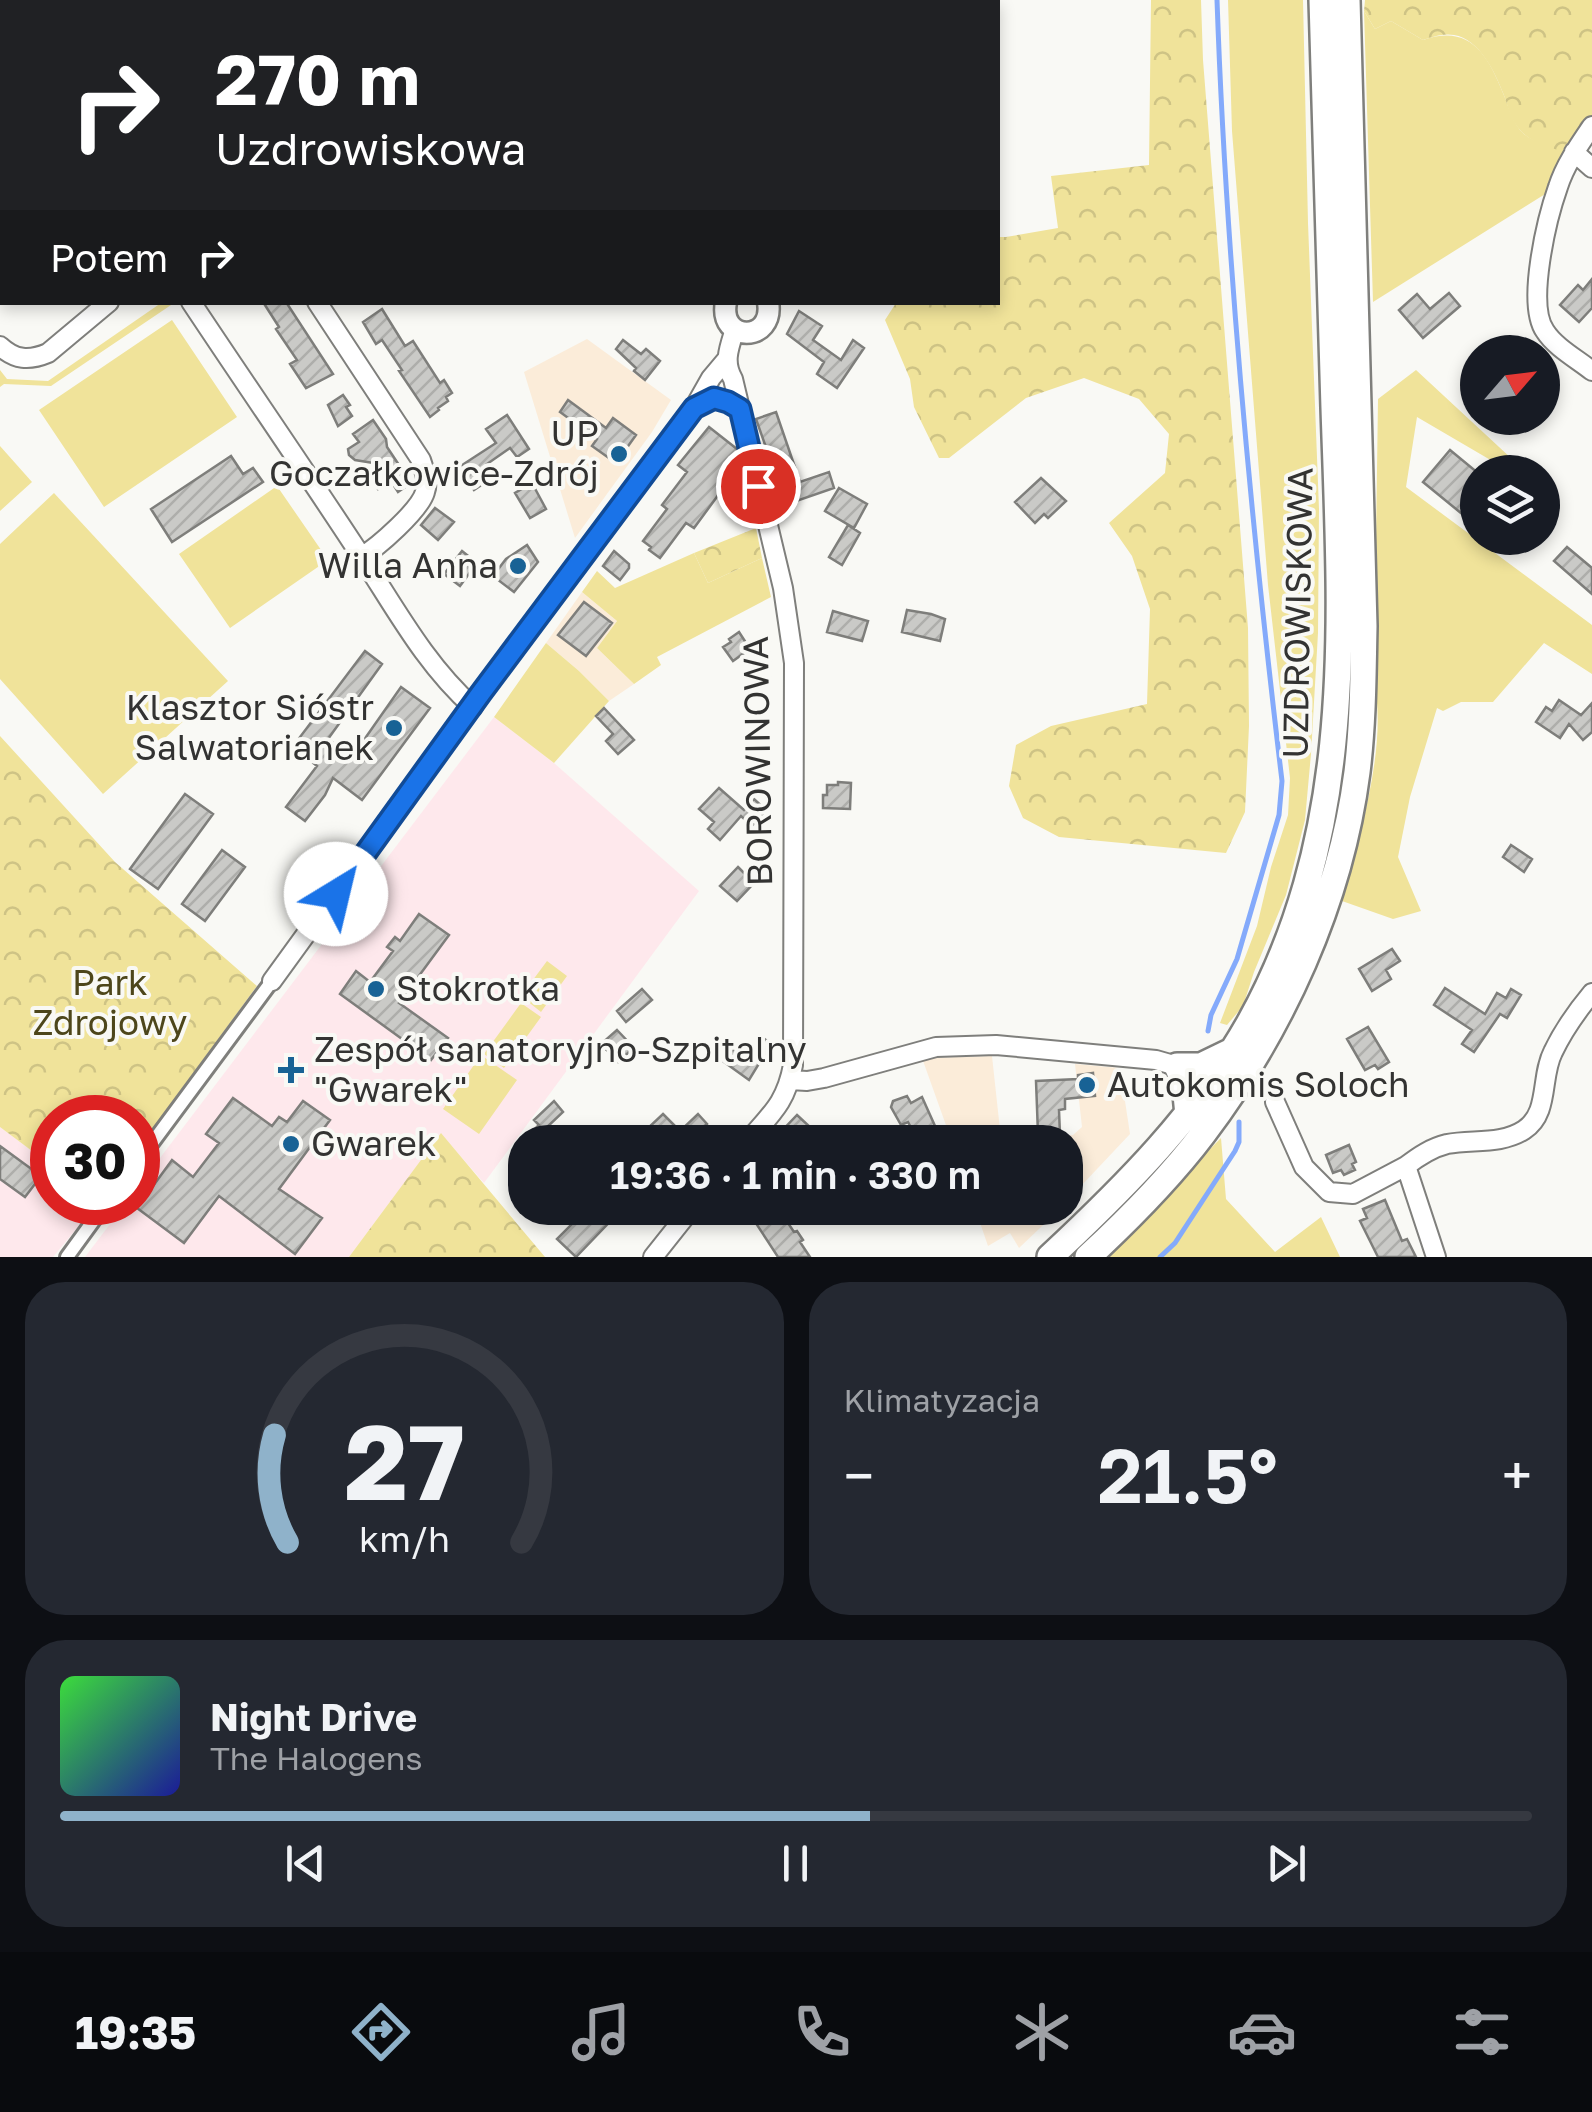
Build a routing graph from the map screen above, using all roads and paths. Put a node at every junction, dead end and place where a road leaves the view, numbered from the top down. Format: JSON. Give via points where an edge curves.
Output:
{"nodes":[{"id":1,"x":1322,"y":0,"type":"edge"},
{"id":2,"x":1347,"y":0,"type":"edge"},
{"id":3,"x":1592,"y":126,"type":"edge"},
{"id":4,"x":1574,"y":152,"type":"junction"},
{"id":5,"x":1592,"y":168,"type":"edge"},
{"id":6,"x":106,"y":305,"type":"edge"},
{"id":7,"x":193,"y":305,"type":"edge"},
{"id":8,"x":319,"y":305,"type":"edge"},
{"id":9,"x":726,"y":305,"type":"edge"},
{"id":10,"x":769,"y":305,"type":"edge"},
{"id":11,"x":741,"y":331,"type":"junction"},
{"id":12,"x":0,"y":346,"type":"edge"},
{"id":13,"x":727,"y":359,"type":"junction"},
{"id":14,"x":1592,"y":371,"type":"edge"},
{"id":15,"x":734,"y":379,"type":"junction"},
{"id":16,"x":714,"y":398,"type":"junction"},
{"id":17,"x":694,"y":408,"type":"junction"},
{"id":18,"x":740,"y":409,"type":"junction"},
{"id":19,"x":361,"y":557,"type":"junction"},
{"id":20,"x":473,"y":707,"type":"junction"},
{"id":21,"x":272,"y":981,"type":"joint"},
{"id":22,"x":1592,"y":993,"type":"edge"},
{"id":23,"x":1232,"y":1051,"type":"junction"},
{"id":24,"x":1177,"y":1066,"type":"junction"},
{"id":25,"x":790,"y":1080,"type":"junction"},
{"id":26,"x":1274,"y":1102,"type":"dead end"},
{"id":27,"x":1188,"y":1116,"type":"junction"},
{"id":28,"x":761,"y":1125,"type":"edge"},
{"id":29,"x":160,"y":1132,"type":"edge"},
{"id":30,"x":1406,"y":1166,"type":"junction"},
{"id":31,"x":90,"y":1225,"type":"edge"},
{"id":32,"x":678,"y":1225,"type":"edge"},
{"id":33,"x":67,"y":1257,"type":"edge"},
{"id":34,"x":653,"y":1257,"type":"edge"},
{"id":35,"x":1050,"y":1257,"type":"edge"},
{"id":36,"x":1088,"y":1257,"type":"edge"},
{"id":37,"x":1436,"y":1257,"type":"edge"}],
"edges":[{"from":1,"to":23,"type":"main road","name":"UZDROWISKOWA","via":[[1337,715],[1308,881],[1278,962]]},
{"from":2,"to":36,"type":"main road","name":"UZDROWISKOWA","via":[[1364,626],[1357,774],[1319,924],[1262,1046],[1204,1134]]},
{"from":3,"to":4,"type":"street"},
{"from":4,"to":5,"type":"street"},
{"from":4,"to":14,"type":"street","via":[[1558,186],[1536,302],[1545,331]]},
{"from":6,"to":12,"type":"street","via":[[37,358],[12,356]]},
{"from":7,"to":19,"type":"street"},
{"from":8,"to":19,"type":"street","via":[[426,477],[424,497],[380,546]]},
{"from":9,"to":11,"type":"street","via":[[726,319]]},
{"from":10,"to":11,"type":"street","via":[[765,324]]},
{"from":11,"to":13,"type":"street"},
{"from":11,"to":15,"type":"street"},
{"from":13,"to":15,"type":"street","name":"BOROWINOWA"},
{"from":13,"to":17,"type":"street"},
{"from":15,"to":16,"type":"street"},
{"from":15,"to":18,"type":"street","name":"BOROWINOWA"},
{"from":16,"to":17,"type":"street"},
{"from":16,"to":18,"type":"street"},
{"from":17,"to":20,"type":"street"},
{"from":18,"to":25,"type":"street","name":"BOROWINOWA","via":[[794,663]]},
{"from":19,"to":20,"type":"street","via":[[408,632]]},
{"from":20,"to":21,"type":"street"},
{"from":21,"to":29,"type":"street"},
{"from":22,"to":30,"type":"street","via":[[1550,1056],[1541,1108],[1527,1129],[1508,1138],[1448,1144]]},
{"from":23,"to":24,"type":"main road","via":[[1201,1066]]},
{"from":23,"to":27,"type":"main road","name":"UZDROWISKOWA"},
{"from":24,"to":25,"type":"street","via":[[996,1045],[936,1047],[824,1078]]},
{"from":24,"to":27,"type":"main road"},
{"from":25,"to":28,"type":"street","name":"BOROWINOWA"},
{"from":26,"to":30,"type":"street","via":[[1304,1167],[1329,1192],[1352,1194]]},
{"from":27,"to":35,"type":"main road","name":"UZDROWISKOWA"},
{"from":30,"to":37,"type":"street"},
{"from":31,"to":33,"type":"street"},
{"from":32,"to":34,"type":"street"}]}
